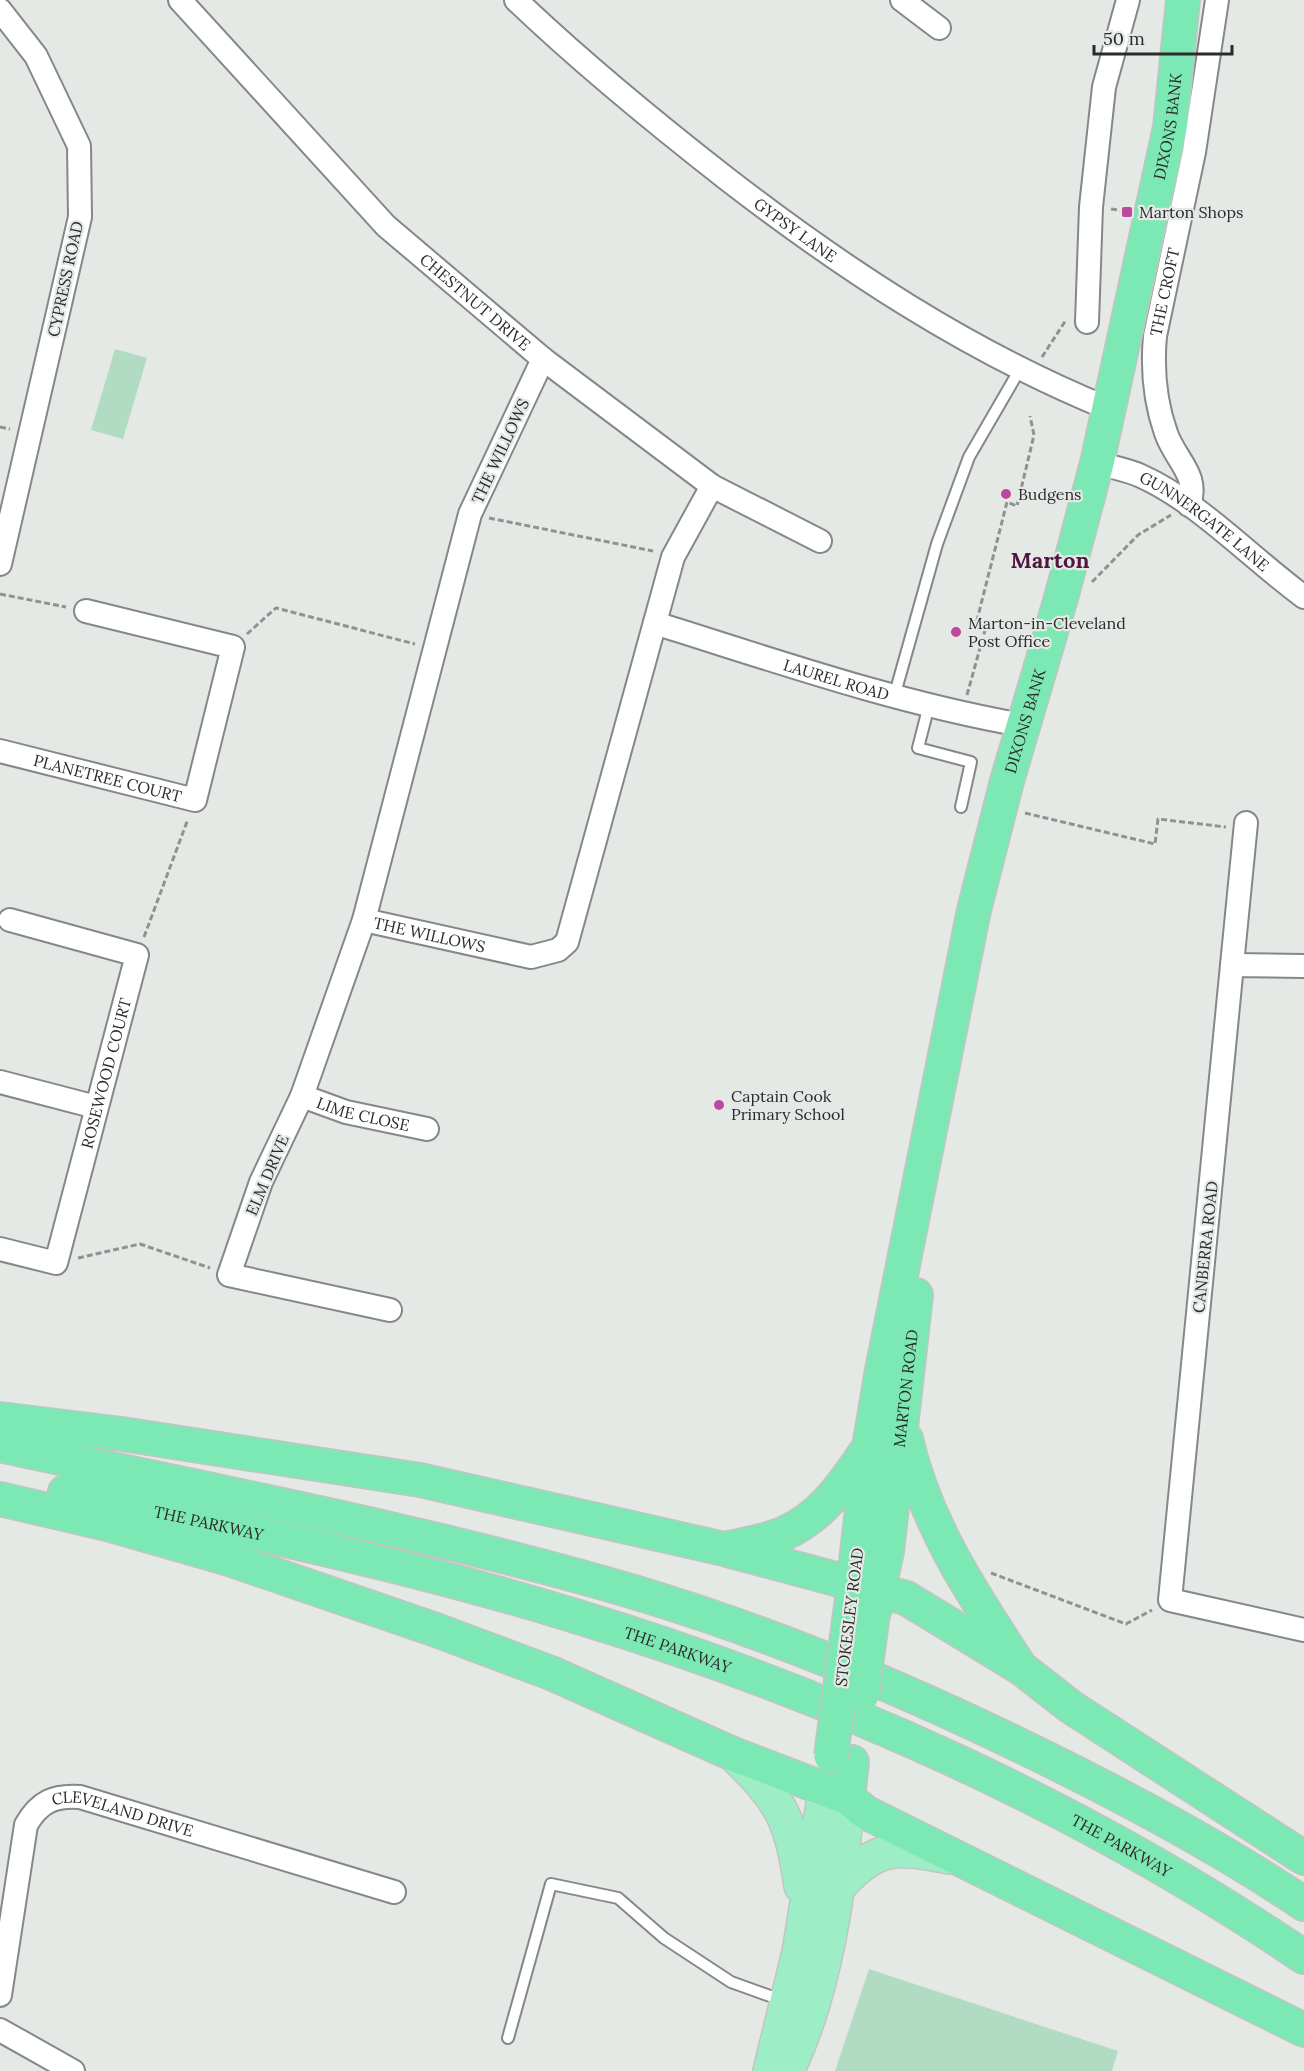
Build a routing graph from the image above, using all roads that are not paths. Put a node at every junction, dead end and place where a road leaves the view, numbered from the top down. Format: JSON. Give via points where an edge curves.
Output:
{"nodes":[{"id":1,"x":180,"y":0,"type":"edge"},
{"id":2,"x":516,"y":0,"type":"edge"},
{"id":3,"x":902,"y":0,"type":"edge"},
{"id":4,"x":1128,"y":0,"type":"edge"},
{"id":5,"x":1183,"y":0,"type":"edge"},
{"id":6,"x":1217,"y":0,"type":"edge"},
{"id":7,"x":0,"y":10,"type":"edge"},
{"id":8,"x":939,"y":28,"type":"dead end"},
{"id":9,"x":1093,"y":309,"type":"road end"},
{"id":10,"x":543,"y":359,"type":"junction"},
{"id":11,"x":1020,"y":369,"type":"junction"},
{"id":12,"x":1107,"y":408,"type":"junction"},
{"id":13,"x":1097,"y":463,"type":"junction"},
{"id":14,"x":712,"y":486,"type":"junction"},
{"id":15,"x":1189,"y":505,"type":"junction"},
{"id":16,"x":820,"y":541,"type":"dead end"},
{"id":17,"x":0,"y":564,"type":"edge"},
{"id":18,"x":1304,"y":597,"type":"edge"},
{"id":19,"x":86,"y":611,"type":"road end"},
{"id":20,"x":655,"y":622,"type":"junction"},
{"id":21,"x":894,"y":697,"type":"junction"},
{"id":22,"x":928,"y":705,"type":"junction"},
{"id":23,"x":1022,"y":725,"type":"junction"},
{"id":24,"x":0,"y":751,"type":"edge"},
{"id":25,"x":961,"y":807,"type":"dead end"},
{"id":26,"x":1246,"y":826,"type":"road end"},
{"id":27,"x":10,"y":920,"type":"dead end"},
{"id":28,"x":364,"y":920,"type":"junction"},
{"id":29,"x":1232,"y":965,"type":"junction"},
{"id":30,"x":1304,"y":966,"type":"edge"},
{"id":31,"x":0,"y":1082,"type":"edge"},
{"id":32,"x":302,"y":1096,"type":"junction"},
{"id":33,"x":96,"y":1107,"type":"junction"},
{"id":34,"x":427,"y":1129,"type":"dead end"},
{"id":35,"x":925,"y":1162,"type":"joint"},
{"id":36,"x":0,"y":1249,"type":"edge"},
{"id":37,"x":390,"y":1310,"type":"dead end"},
{"id":38,"x":895,"y":1372,"type":"junction"},
{"id":39,"x":0,"y":1419,"type":"edge"},
{"id":40,"x":902,"y":1422,"type":"junction"},
{"id":41,"x":0,"y":1445,"type":"edge"},
{"id":42,"x":869,"y":1447,"type":"junction"},
{"id":43,"x":0,"y":1478,"type":"edge"},
{"id":44,"x":0,"y":1499,"type":"edge"},
{"id":45,"x":724,"y":1549,"type":"junction"},
{"id":46,"x":864,"y":1598,"type":"junction"},
{"id":47,"x":1304,"y":1630,"type":"edge"},
{"id":48,"x":1021,"y":1668,"type":"junction"},
{"id":49,"x":733,"y":1754,"type":"junction"},
{"id":50,"x":837,"y":1795,"type":"junction"},
{"id":51,"x":1304,"y":1858,"type":"edge"},
{"id":52,"x":960,"y":1859,"type":"junction"},
{"id":53,"x":840,"y":1885,"type":"junction"},
{"id":54,"x":394,"y":1892,"type":"dead end"},
{"id":55,"x":1304,"y":1904,"type":"edge"},
{"id":56,"x":805,"y":1914,"type":"junction"},
{"id":57,"x":1304,"y":1957,"type":"edge"},
{"id":58,"x":0,"y":1995,"type":"edge"},
{"id":59,"x":787,"y":2002,"type":"junction"},
{"id":60,"x":0,"y":2030,"type":"edge"},
{"id":61,"x":1304,"y":2030,"type":"edge"},
{"id":62,"x":508,"y":2038,"type":"dead end"},
{"id":63,"x":73,"y":2071,"type":"edge"},
{"id":64,"x":770,"y":2071,"type":"edge"},
{"id":65,"x":787,"y":2071,"type":"edge"}],
"edges":[{"from":1,"to":10,"type":"street","name":"CHESTNUT DRIVE","via":[[386,226]]},
{"from":2,"to":11,"type":"street","name":"GYPSY LANE","via":[[636,109],[799,233],[866,281]]},
{"from":3,"to":8,"type":"street"},
{"from":4,"to":9,"type":"street","via":[[1104,87],[1091,207]]},
{"from":5,"to":12,"type":"highway","name":"DIXONS BANK","via":[[1170,127]]},
{"from":6,"to":15,"type":"street","name":"THE CROFT","via":[[1194,152],[1155,336],[1153,363],[1166,435],[1192,481],[1194,492]]},
{"from":7,"to":17,"type":"street","name":"CYPRESS ROAD","via":[[36,56],[79,146],[80,217]]},
{"from":10,"to":14,"type":"street","name":"CHESTNUT DRIVE"},
{"from":10,"to":28,"type":"street","name":"THE WILLOWS","via":[[470,514]]},
{"from":11,"to":12,"type":"street","name":"GYPSY LANE"},
{"from":11,"to":21,"type":"lane","via":[[969,457],[938,544]]},
{"from":12,"to":13,"type":"highway","name":"DIXONS BANK"},
{"from":13,"to":15,"type":"street","name":"GUNNERGATE LANE","via":[[1141,476]]},
{"from":13,"to":23,"type":"highway","name":"DIXONS BANK"},
{"from":14,"to":16,"type":"street","name":"CHESTNUT DRIVE"},
{"from":14,"to":20,"type":"street","name":"THE WILLOWS","via":[[673,557]]},
{"from":15,"to":18,"type":"street","name":"GUNNERGATE LANE"},
{"from":19,"to":24,"type":"street","name":"PLANETREE COURT","via":[[233,647],[195,800]]},
{"from":20,"to":21,"type":"street","name":"LAUREL ROAD"},
{"from":20,"to":28,"type":"street","name":"THE WILLOWS","via":[[567,942],[558,950],[531,957]]},
{"from":21,"to":22,"type":"street","name":"LAUREL ROAD"},
{"from":22,"to":23,"type":"street","name":"LAUREL ROAD"},
{"from":22,"to":25,"type":"lane","via":[[918,748],[971,762]]},
{"from":23,"to":35,"type":"highway","name":"DIXONS BANK","via":[[974,910]]},
{"from":26,"to":29,"type":"street","name":"CANBERRA ROAD"},
{"from":27,"to":33,"type":"street","name":"ROSEWOOD COURT","via":[[137,955]]},
{"from":28,"to":32,"type":"street","name":"ELM DRIVE"},
{"from":29,"to":30,"type":"street"},
{"from":29,"to":47,"type":"street","name":"CANBERRA ROAD","via":[[1170,1600]]},
{"from":31,"to":33,"type":"street"},
{"from":32,"to":34,"type":"street","name":"LIME CLOSE","via":[[346,1112]]},
{"from":32,"to":37,"type":"street","name":"ELM DRIVE","via":[[261,1182],[229,1275]]},
{"from":33,"to":36,"type":"street","name":"ROSEWOOD COURT","via":[[56,1263]]},
{"from":35,"to":38,"type":"highway","name":"MARTON ROAD","via":[[924,1222]]},
{"from":38,"to":40,"type":"highway","name":"MARTON ROAD"},
{"from":38,"to":42,"type":"highway","name":"STOKESLEY ROAD"},
{"from":39,"to":45,"type":"highway","via":[[420,1480]]},
{"from":40,"to":46,"type":"highway","name":"MARTON ROAD","via":[[887,1551]]},
{"from":40,"to":48,"type":"highway","via":[[928,1511],[951,1558]]},
{"from":41,"to":55,"type":"highway","name":"THE PARKWAY","via":[[474,1550],[635,1592],[807,1651],[927,1702],[1108,1788],[1196,1836]]},
{"from":42,"to":45,"type":"highway","via":[[831,1499],[808,1520],[781,1535]]},
{"from":42,"to":46,"type":"highway","name":"STOKESLEY ROAD"},
{"from":43,"to":57,"type":"highway","name":"THE PARKWAY","via":[[446,1580],[573,1615],[802,1695],[1041,1803],[1239,1913]]},
{"from":44,"to":49,"type":"highway","via":[[229,1559],[436,1630],[551,1673]]},
{"from":45,"to":46,"type":"highway"},
{"from":46,"to":48,"type":"highway","via":[[906,1598]]},
{"from":46,"to":50,"type":"highway","name":"STOKESLEY ROAD","bridge":true},
{"from":48,"to":51,"type":"highway","via":[[1071,1707]]},
{"from":49,"to":50,"type":"highway"},
{"from":49,"to":56,"type":"main road","via":[[761,1781],[785,1815],[794,1841]]},
{"from":50,"to":52,"type":"highway"},
{"from":50,"to":53,"type":"main road","name":"STOKESLEY ROAD"},
{"from":50,"to":56,"type":"main road","name":"STOKESLEY ROAD"},
{"from":52,"to":53,"type":"main road","via":[[908,1850],[882,1852]]},
{"from":52,"to":61,"type":"highway"},
{"from":53,"to":65,"type":"main road","name":"STOKESLEY ROAD","via":[[814,1997],[800,2046]]},
{"from":54,"to":58,"type":"street","name":"CLEVELAND DRIVE","via":[[80,1797],[62,1796],[34,1810],[26,1825]]},
{"from":56,"to":59,"type":"main road","name":"STOKESLEY ROAD"},
{"from":59,"to":62,"type":"lane","via":[[731,1982],[664,1938],[618,1898],[551,1884]]},
{"from":59,"to":64,"type":"main road","name":"STOKESLEY ROAD"},
{"from":60,"to":63,"type":"street"}]}
